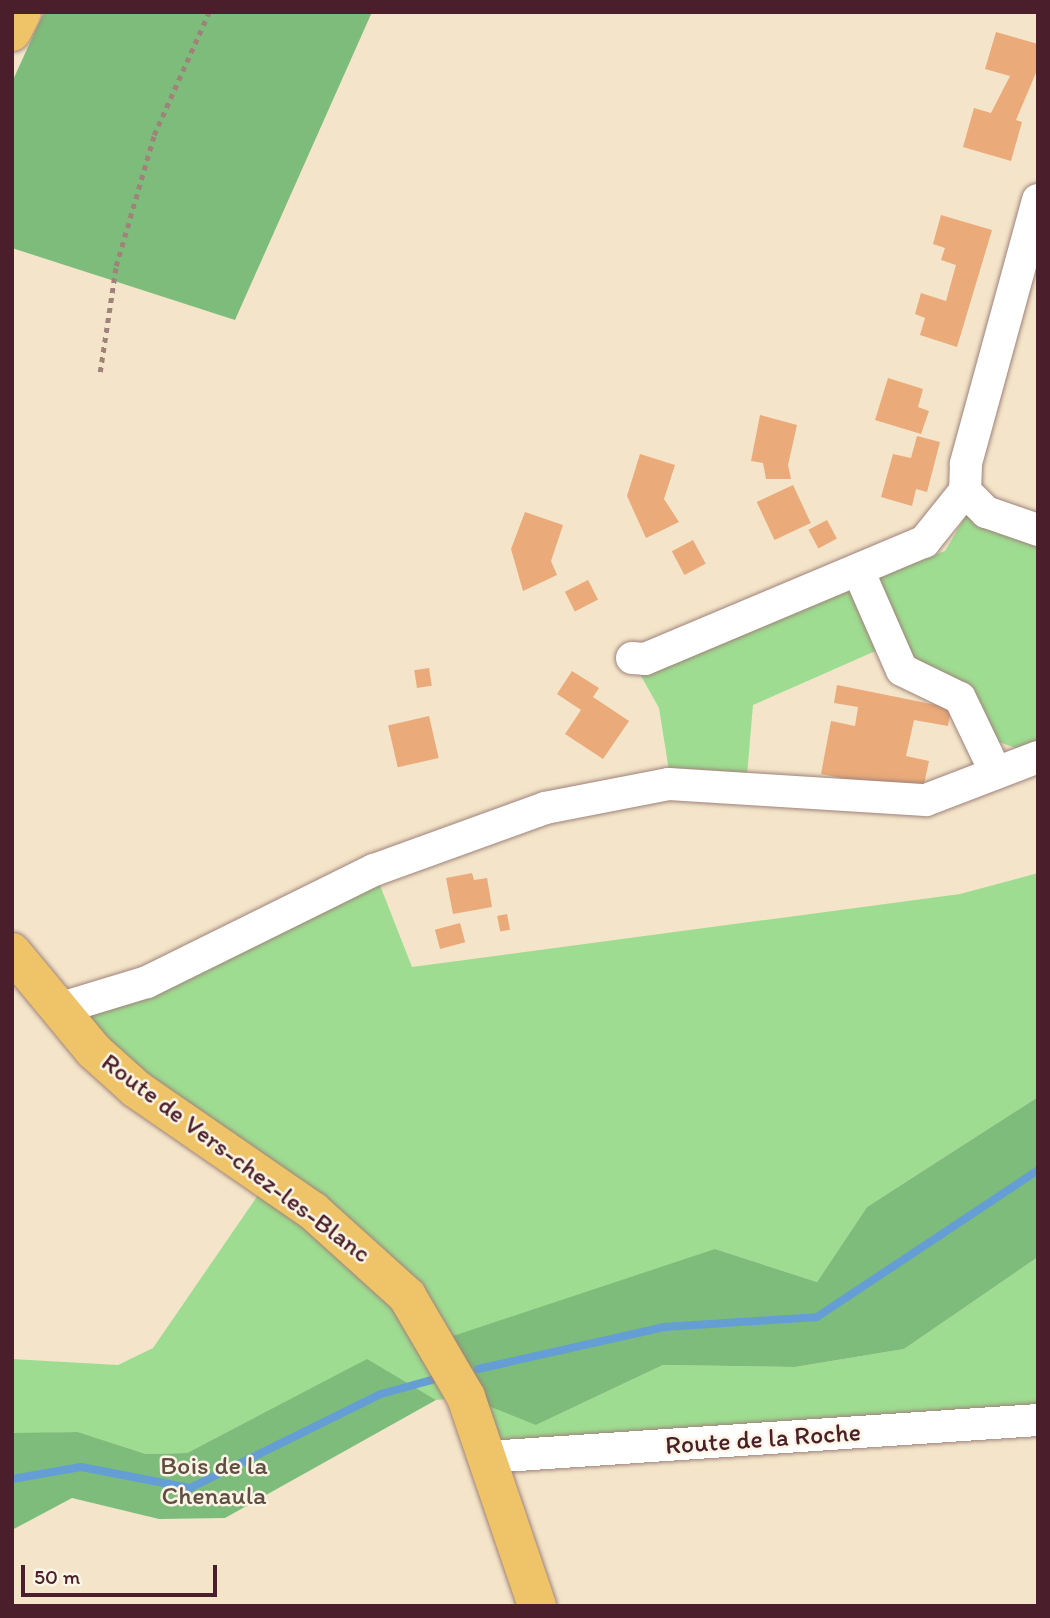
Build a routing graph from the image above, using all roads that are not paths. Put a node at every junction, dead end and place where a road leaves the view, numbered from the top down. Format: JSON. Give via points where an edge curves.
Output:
{"nodes":[{"id":1,"x":22,"y":12,"type":"edge"},
{"id":2,"x":12,"y":32,"type":"edge"},
{"id":3,"x":1038,"y":200,"type":"edge"},
{"id":4,"x":965,"y":491,"type":"junction"},
{"id":5,"x":1038,"y":530,"type":"edge"},
{"id":6,"x":858,"y":570,"type":"junction"},
{"id":7,"x":632,"y":658,"type":"dead end"},
{"id":8,"x":1038,"y":757,"type":"edge"},
{"id":9,"x":996,"y":773,"type":"junction"},
{"id":10,"x":12,"y":953,"type":"edge"},
{"id":11,"x":58,"y":1009,"type":"junction"},
{"id":12,"x":1038,"y":1420,"type":"edge"},
{"id":13,"x":488,"y":1457,"type":"junction"},
{"id":14,"x":537,"y":1606,"type":"edge"}],
"edges":[{"from":1,"to":2,"type":"main road"},
{"from":3,"to":4,"type":"street","via":[[966,464]]},
{"from":4,"to":5,"type":"street","via":[[986,512]]},
{"from":4,"to":6,"type":"street","via":[[925,542]]},
{"from":6,"to":7,"type":"street","via":[[645,659]]},
{"from":6,"to":9,"type":"street","via":[[902,670],[960,698]]},
{"from":8,"to":9,"type":"street"},
{"from":9,"to":11,"type":"street","via":[[926,800],[669,784],[545,808],[374,870],[147,982]]},
{"from":10,"to":11,"type":"main road","name":"Route de Vers-chez-les-Blanc"},
{"from":11,"to":13,"type":"main road","name":"Route de Vers-chez-les-Blanc","via":[[136,1089],[372,1260],[438,1341]]},
{"from":12,"to":13,"type":"street","name":"Route de la Roche"},
{"from":13,"to":14,"type":"main road","name":"Route de Vers-chez-les-Blanc"}]}
